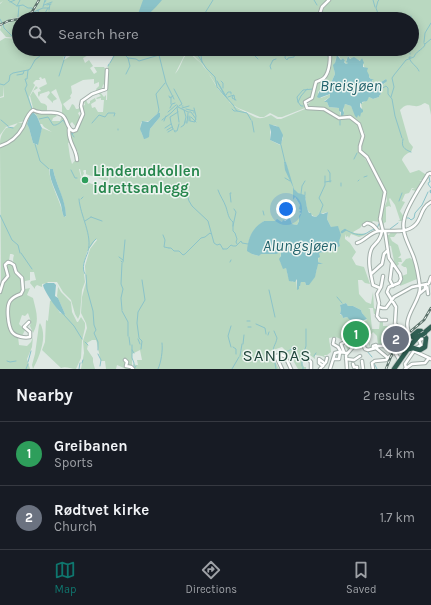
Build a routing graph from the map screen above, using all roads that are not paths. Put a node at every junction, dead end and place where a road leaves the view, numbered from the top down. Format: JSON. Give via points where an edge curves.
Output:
{"nodes":[{"id":1,"x":329,"y":0,"type":"edge"},
{"id":2,"x":320,"y":12,"type":"edge"},
{"id":3,"x":330,"y":56,"type":"edge"},
{"id":4,"x":107,"y":70,"type":"dead end"},
{"id":5,"x":69,"y":129,"type":"junction"},
{"id":6,"x":0,"y":146,"type":"edge"},
{"id":7,"x":77,"y":160,"type":"dead end"},
{"id":8,"x":429,"y":175,"type":"edge"},
{"id":9,"x":431,"y":202,"type":"edge"},
{"id":10,"x":364,"y":225,"type":"dead end"},
{"id":11,"x":404,"y":230,"type":"junction"},
{"id":12,"x":382,"y":231,"type":"junction"},
{"id":13,"x":357,"y":243,"type":"dead end"},
{"id":14,"x":388,"y":251,"type":"junction"},
{"id":15,"x":392,"y":263,"type":"junction"},
{"id":16,"x":371,"y":274,"type":"junction"},
{"id":17,"x":383,"y":276,"type":"dead end"},
{"id":18,"x":431,"y":277,"type":"edge"},
{"id":19,"x":426,"y":285,"type":"edge"},
{"id":20,"x":393,"y":286,"type":"junction"},
{"id":21,"x":380,"y":288,"type":"junction"},
{"id":22,"x":0,"y":292,"type":"edge"},
{"id":23,"x":419,"y":294,"type":"junction"},
{"id":24,"x":428,"y":294,"type":"dead end"},
{"id":25,"x":392,"y":298,"type":"junction"},
{"id":26,"x":379,"y":306,"type":"junction"},
{"id":27,"x":386,"y":320,"type":"dead end"},
{"id":28,"x":29,"y":323,"type":"dead end"},
{"id":29,"x":431,"y":328,"type":"edge"},
{"id":30,"x":423,"y":334,"type":"junction"},
{"id":31,"x":411,"y":335,"type":"junction"},
{"id":32,"x":334,"y":339,"type":"dead end"},
{"id":33,"x":405,"y":340,"type":"junction"},
{"id":34,"x":389,"y":341,"type":"dead end"},
{"id":35,"x":352,"y":342,"type":"dead end"},
{"id":36,"x":343,"y":343,"type":"dead end"},
{"id":37,"x":363,"y":345,"type":"dead end"},
{"id":38,"x":376,"y":345,"type":"dead end"},
{"id":39,"x":412,"y":347,"type":"junction"},
{"id":40,"x":374,"y":348,"type":"junction"},
{"id":41,"x":394,"y":351,"type":"junction"},
{"id":42,"x":343,"y":352,"type":"junction"},
{"id":43,"x":360,"y":356,"type":"dead end"},
{"id":44,"x":327,"y":358,"type":"dead end"},
{"id":45,"x":388,"y":358,"type":"junction"},
{"id":46,"x":430,"y":358,"type":"edge"},
{"id":47,"x":308,"y":359,"type":"dead end"},
{"id":48,"x":334,"y":359,"type":"junction"},
{"id":49,"x":346,"y":359,"type":"junction"},
{"id":50,"x":399,"y":359,"type":"dead end"},
{"id":51,"x":125,"y":360,"type":"dead end"},
{"id":52,"x":362,"y":361,"type":"dead end"},
{"id":53,"x":323,"y":362,"type":"dead end"},
{"id":54,"x":353,"y":364,"type":"dead end"},
{"id":55,"x":323,"y":366,"type":"junction"},
{"id":56,"x":405,"y":368,"type":"edge"},
{"id":57,"x":132,"y":369,"type":"edge"},
{"id":58,"x":282,"y":369,"type":"edge"},
{"id":59,"x":291,"y":369,"type":"edge"},
{"id":60,"x":311,"y":369,"type":"edge"},
{"id":61,"x":320,"y":369,"type":"edge"},
{"id":62,"x":330,"y":369,"type":"edge"},
{"id":63,"x":347,"y":369,"type":"edge"},
{"id":64,"x":357,"y":369,"type":"edge"},
{"id":65,"x":363,"y":369,"type":"edge"},
{"id":66,"x":373,"y":369,"type":"edge"},
{"id":67,"x":394,"y":369,"type":"edge"}],
"edges":[{"from":1,"to":2,"type":"street"},
{"from":3,"to":12,"type":"street","via":[[326,75],[316,82],[312,98],[305,102],[306,107],[323,108],[338,118],[350,117],[359,123],[364,136],[360,151],[367,157],[385,193],[380,219]]},
{"from":4,"to":5,"type":"street","via":[[106,89],[83,100],[82,118],[76,129]]},
{"from":5,"to":6,"type":"street","via":[[61,114],[33,110],[14,138]]},
{"from":5,"to":7,"type":"street","via":[[69,140],[76,152]]},
{"from":8,"to":11,"type":"street","via":[[406,213]]},
{"from":9,"to":11,"type":"street","via":[[422,212],[417,224]]},
{"from":10,"to":12,"type":"street","via":[[370,223]]},
{"from":11,"to":12,"type":"street"},
{"from":11,"to":19,"type":"street"},
{"from":12,"to":13,"type":"street"},
{"from":12,"to":14,"type":"street"},
{"from":12,"to":16,"type":"street","via":[[380,240],[372,249]]},
{"from":14,"to":15,"type":"street"},
{"from":14,"to":16,"type":"street","via":[[384,254],[382,264]]},
{"from":15,"to":20,"type":"street","via":[[390,280]]},
{"from":15,"to":20,"type":"street","via":[[401,278],[399,283]]},
{"from":16,"to":21,"type":"street","via":[[373,285]]},
{"from":17,"to":21,"type":"street"},
{"from":18,"to":19,"type":"street"},
{"from":19,"to":23,"type":"street"},
{"from":19,"to":23,"type":"street"},
{"from":19,"to":24,"type":"street"},
{"from":19,"to":25,"type":"street","via":[[412,287]]},
{"from":20,"to":25,"type":"street","via":[[387,290]]},
{"from":21,"to":26,"type":"street","via":[[377,294]]},
{"from":22,"to":28,"type":"street","via":[[8,276],[5,265],[11,262],[21,277],[23,289],[9,305],[8,315],[12,332],[15,335],[30,337],[30,332],[24,327]]},
{"from":23,"to":31,"type":"street","via":[[407,327]]},
{"from":25,"to":26,"type":"street","via":[[386,308]]},
{"from":25,"to":33,"type":"street","via":[[397,310],[395,323]]},
{"from":26,"to":27,"type":"street","via":[[376,313],[378,318]]},
{"from":29,"to":30,"type":"highway"},
{"from":30,"to":31,"type":"highway","via":[[414,338]]},
{"from":30,"to":39,"type":"highway"},
{"from":31,"to":33,"type":"street"},
{"from":31,"to":39,"type":"highway"},
{"from":31,"to":39,"type":"highway","via":[[419,330],[426,342],[420,350]]},
{"from":32,"to":42,"type":"street","via":[[333,344]]},
{"from":33,"to":41,"type":"street"},
{"from":34,"to":40,"type":"street","via":[[386,346]]},
{"from":35,"to":42,"type":"street","via":[[353,347]]},
{"from":36,"to":42,"type":"street"},
{"from":37,"to":40,"type":"street","via":[[366,350]]},
{"from":38,"to":40,"type":"street"},
{"from":39,"to":67,"type":"highway"},
{"from":40,"to":45,"type":"street"},
{"from":41,"to":45,"type":"street"},
{"from":41,"to":50,"type":"street"},
{"from":42,"to":48,"type":"street","via":[[339,359]]},
{"from":42,"to":48,"type":"street","via":[[335,353]]},
{"from":42,"to":49,"type":"street"},
{"from":43,"to":49,"type":"street","via":[[354,360]]},
{"from":44,"to":55,"type":"street"},
{"from":45,"to":66,"type":"street","via":[[372,363]]},
{"from":46,"to":56,"type":"street","via":[[426,363],[412,364]]},
{"from":46,"to":56,"type":"street","via":[[414,351]]},
{"from":47,"to":60,"type":"street","via":[[311,362]]},
{"from":48,"to":62,"type":"street"},
{"from":49,"to":63,"type":"street"},
{"from":51,"to":57,"type":"street","via":[[126,367]]},
{"from":52,"to":65,"type":"street"},
{"from":53,"to":55,"type":"street","via":[[318,359]]},
{"from":54,"to":64,"type":"street"},
{"from":55,"to":61,"type":"street"},
{"from":58,"to":59,"type":"street","via":[[276,356],[285,356]]}]}
